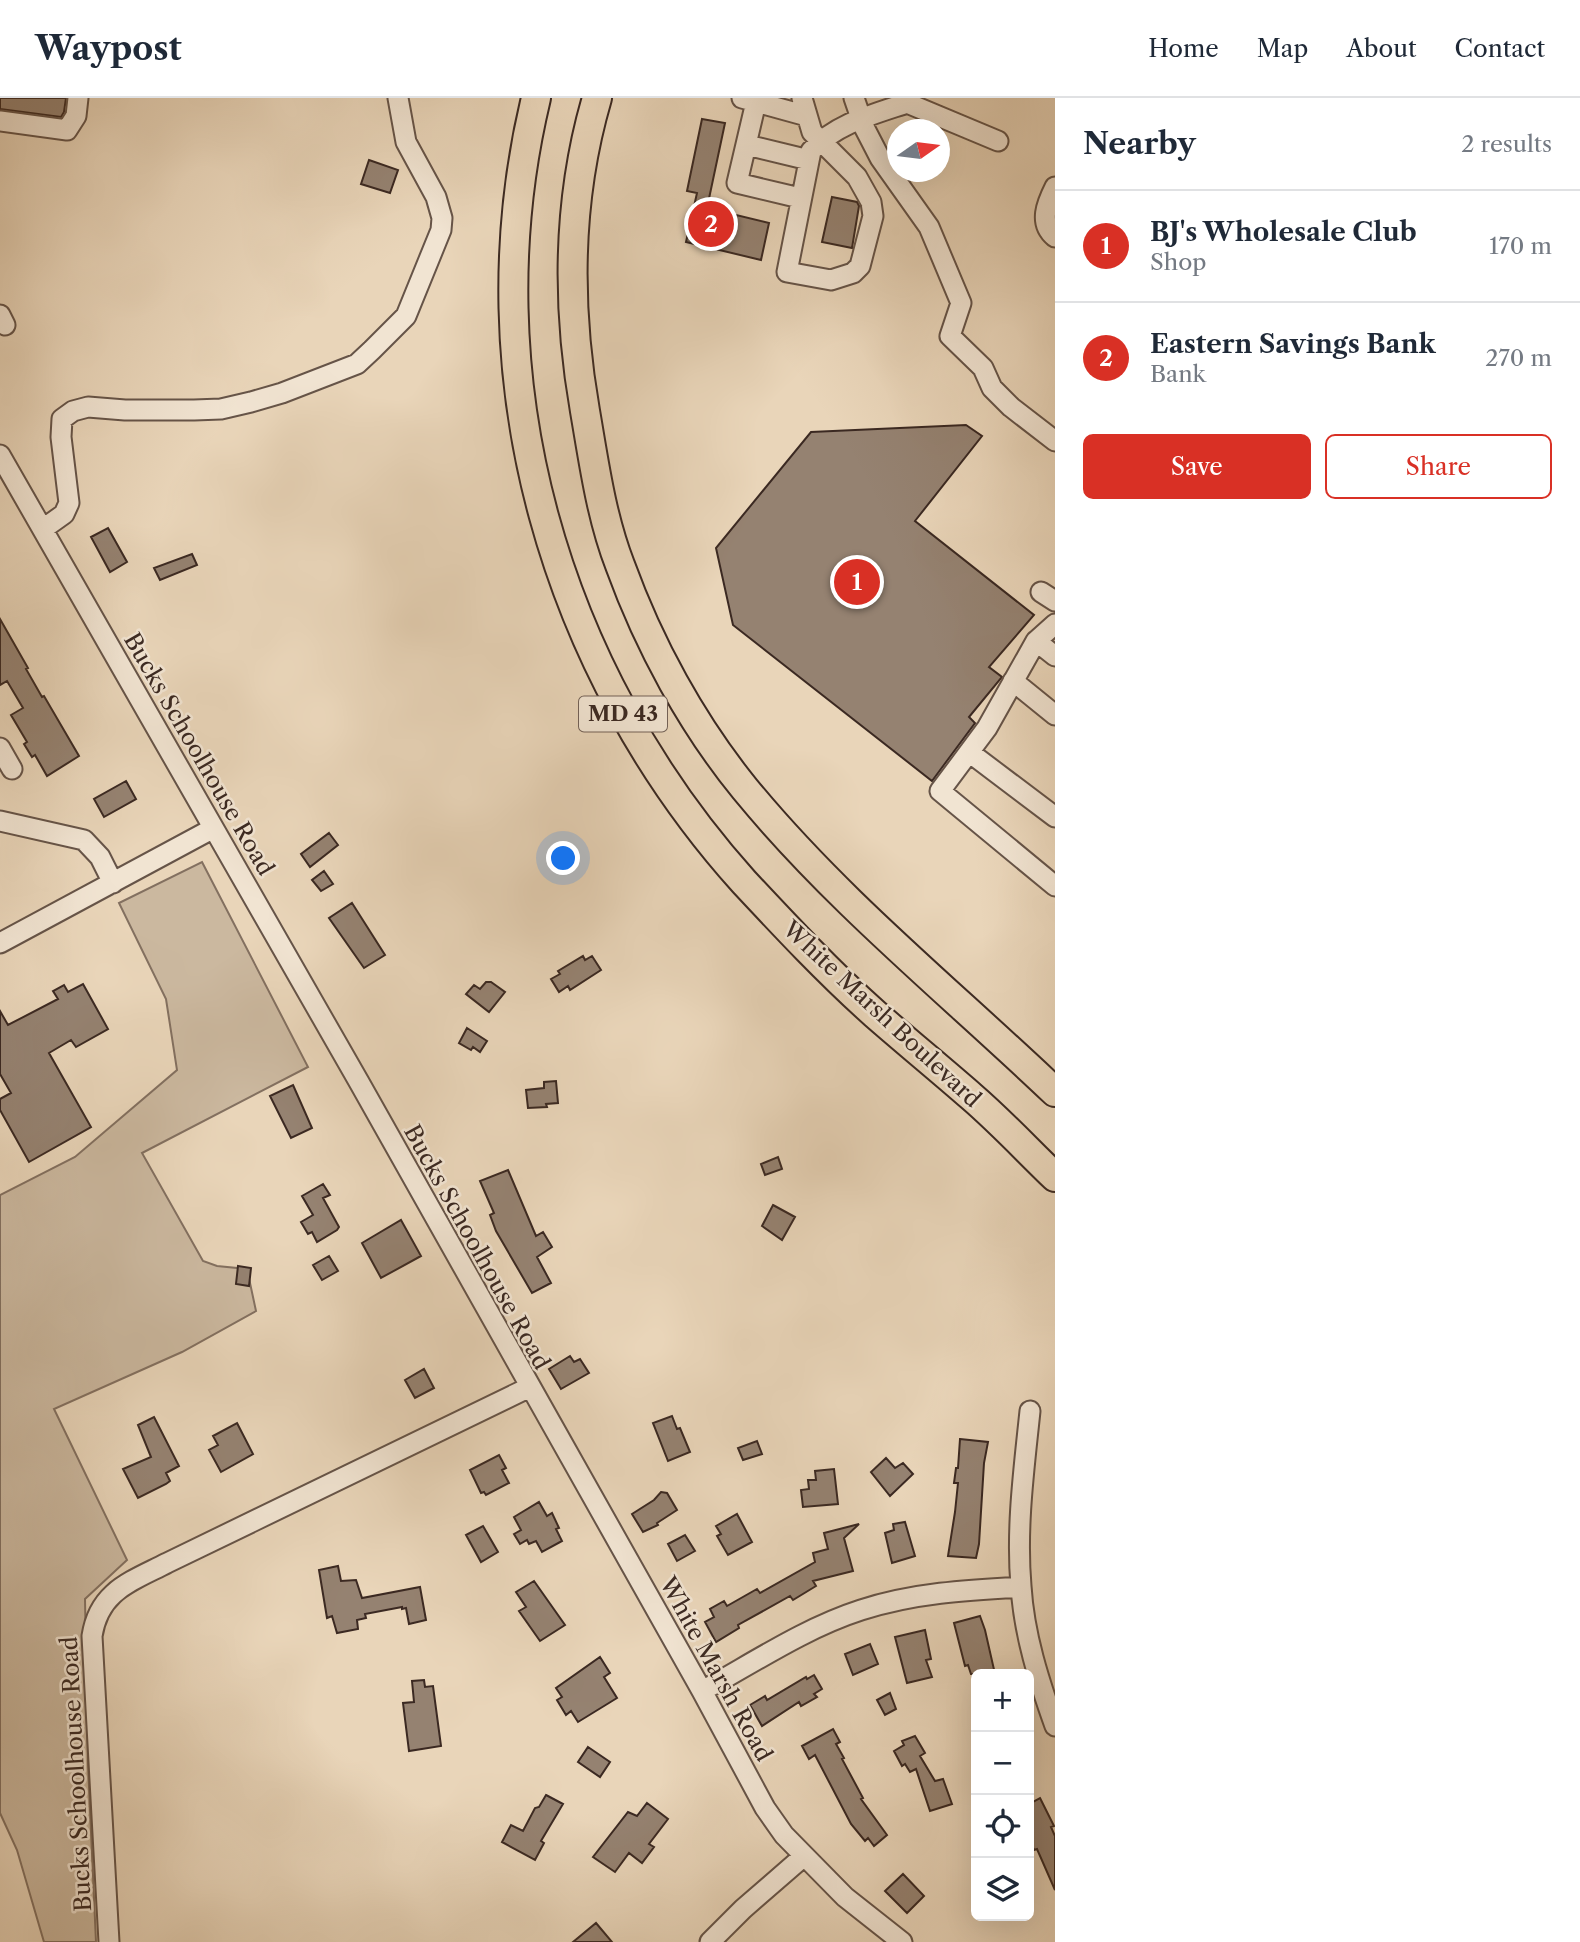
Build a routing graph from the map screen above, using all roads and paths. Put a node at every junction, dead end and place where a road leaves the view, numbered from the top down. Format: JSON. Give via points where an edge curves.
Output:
{"nodes":[{"id":1,"x":78,"y":98,"type":"edge"},
{"id":2,"x":398,"y":98,"type":"edge"},
{"id":3,"x":536,"y":98,"type":"edge"},
{"id":4,"x":597,"y":98,"type":"edge"},
{"id":5,"x":854,"y":98,"type":"edge"},
{"id":6,"x":749,"y":100,"type":"edge"},
{"id":7,"x":804,"y":107,"type":"edge"},
{"id":8,"x":862,"y":118,"type":"junction"},
{"id":9,"x":0,"y":121,"type":"edge"},
{"id":10,"x":820,"y":141,"type":"junction"},
{"id":11,"x":998,"y":141,"type":"dead end"},
{"id":12,"x":747,"y":145,"type":"junction"},
{"id":13,"x":809,"y":160,"type":"junction"},
{"id":14,"x":1055,"y":187,"type":"edge"},
{"id":15,"x":800,"y":198,"type":"junction"},
{"id":16,"x":1055,"y":237,"type":"edge"},
{"id":17,"x":1055,"y":441,"type":"edge"},
{"id":18,"x":0,"y":455,"type":"edge"},
{"id":19,"x":43,"y":529,"type":"junction"},
{"id":20,"x":1055,"y":624,"type":"edge"},
{"id":21,"x":1036,"y":641,"type":"junction"},
{"id":22,"x":1055,"y":656,"type":"edge"},
{"id":23,"x":1013,"y":681,"type":"junction"},
{"id":24,"x":1055,"y":715,"type":"edge"},
{"id":25,"x":0,"y":748,"type":"edge"},
{"id":26,"x":969,"y":752,"type":"junction"},
{"id":27,"x":12,"y":769,"type":"dead end"},
{"id":28,"x":1055,"y":817,"type":"edge"},
{"id":29,"x":0,"y":821,"type":"edge"},
{"id":30,"x":212,"y":829,"type":"junction"},
{"id":31,"x":113,"y":883,"type":"junction"},
{"id":32,"x":1055,"y":886,"type":"edge"},
{"id":33,"x":2,"y":937,"type":"edge"},
{"id":34,"x":1055,"y":1092,"type":"edge"},
{"id":35,"x":1055,"y":1177,"type":"edge"},
{"id":36,"x":530,"y":1387,"type":"junction"},
{"id":37,"x":1030,"y":1410,"type":"dead end"},
{"id":38,"x":1021,"y":1587,"type":"junction"},
{"id":39,"x":702,"y":1691,"type":"junction"},
{"id":40,"x":1055,"y":1726,"type":"edge"},
{"id":41,"x":804,"y":1856,"type":"junction"},
{"id":42,"x":109,"y":1942,"type":"edge"},
{"id":43,"x":710,"y":1942,"type":"edge"},
{"id":44,"x":902,"y":1942,"type":"edge"}],
"edges":[{"from":1,"to":9,"type":"street","via":[[76,116],[67,130]]},
{"from":2,"to":19,"type":"street","via":[[406,142],[436,197],[442,218],[437,244],[407,316],[357,364],[251,402],[221,409],[88,407],[73,411],[62,419],[61,437],[69,503],[64,514]]},
{"from":3,"to":35,"type":"highway","name":"White Marsh Boulevard","number":"MD 43","via":[[515,239],[520,404],[550,543],[597,664],[662,777],[746,883],[873,1012],[975,1099]]},
{"from":4,"to":34,"type":"highway","number":"MD 43","via":[[576,206],[572,266],[582,397],[598,489],[619,564],[669,676],[744,788],[813,866]]},
{"from":5,"to":8,"type":"street"},
{"from":6,"to":7,"type":"street"},
{"from":6,"to":12,"type":"street"},
{"from":7,"to":10,"type":"street"},
{"from":8,"to":10,"type":"street"},
{"from":8,"to":11,"type":"street","via":[[907,103]]},
{"from":8,"to":17,"type":"street","via":[[880,158],[929,227],[961,303],[950,336],[983,368],[992,388]]},
{"from":10,"to":13,"type":"street"},
{"from":10,"to":15,"type":"street","via":[[857,177],[871,202],[873,216],[860,267],[853,274],[831,280],[787,272]]},
{"from":12,"to":13,"type":"street"},
{"from":12,"to":15,"type":"street","via":[[737,183]]},
{"from":13,"to":15,"type":"street"},
{"from":14,"to":16,"type":"street","via":[[1045,212]]},
{"from":18,"to":19,"type":"street","name":"Bucks Schoolhouse Road"},
{"from":19,"to":30,"type":"street","name":"Bucks Schoolhouse Road"},
{"from":20,"to":21,"type":"street"},
{"from":21,"to":22,"type":"street"},
{"from":21,"to":23,"type":"street"},
{"from":23,"to":24,"type":"street"},
{"from":23,"to":26,"type":"street"},
{"from":25,"to":27,"type":"street"},
{"from":26,"to":28,"type":"street"},
{"from":26,"to":32,"type":"street","via":[[940,791]]},
{"from":29,"to":31,"type":"street","via":[[84,840],[100,857]]},
{"from":30,"to":31,"type":"street"},
{"from":30,"to":36,"type":"street","name":"Bucks Schoolhouse Road"},
{"from":31,"to":33,"type":"street"},
{"from":36,"to":39,"type":"street","name":"White Marsh Road"},
{"from":36,"to":42,"type":"street","name":"Bucks Schoolhouse Road","via":[[167,1563],[105,1601],[92,1636]]},
{"from":37,"to":38,"type":"street","via":[[1020,1510]]},
{"from":38,"to":39,"type":"street","via":[[950,1591],[862,1609],[811,1631]]},
{"from":38,"to":40,"type":"street","via":[[1039,1681]]},
{"from":39,"to":41,"type":"street","name":"White Marsh Road","via":[[765,1808]]},
{"from":41,"to":43,"type":"street"},
{"from":41,"to":44,"type":"street","name":"White Marsh Road","via":[[845,1897]]}]}
